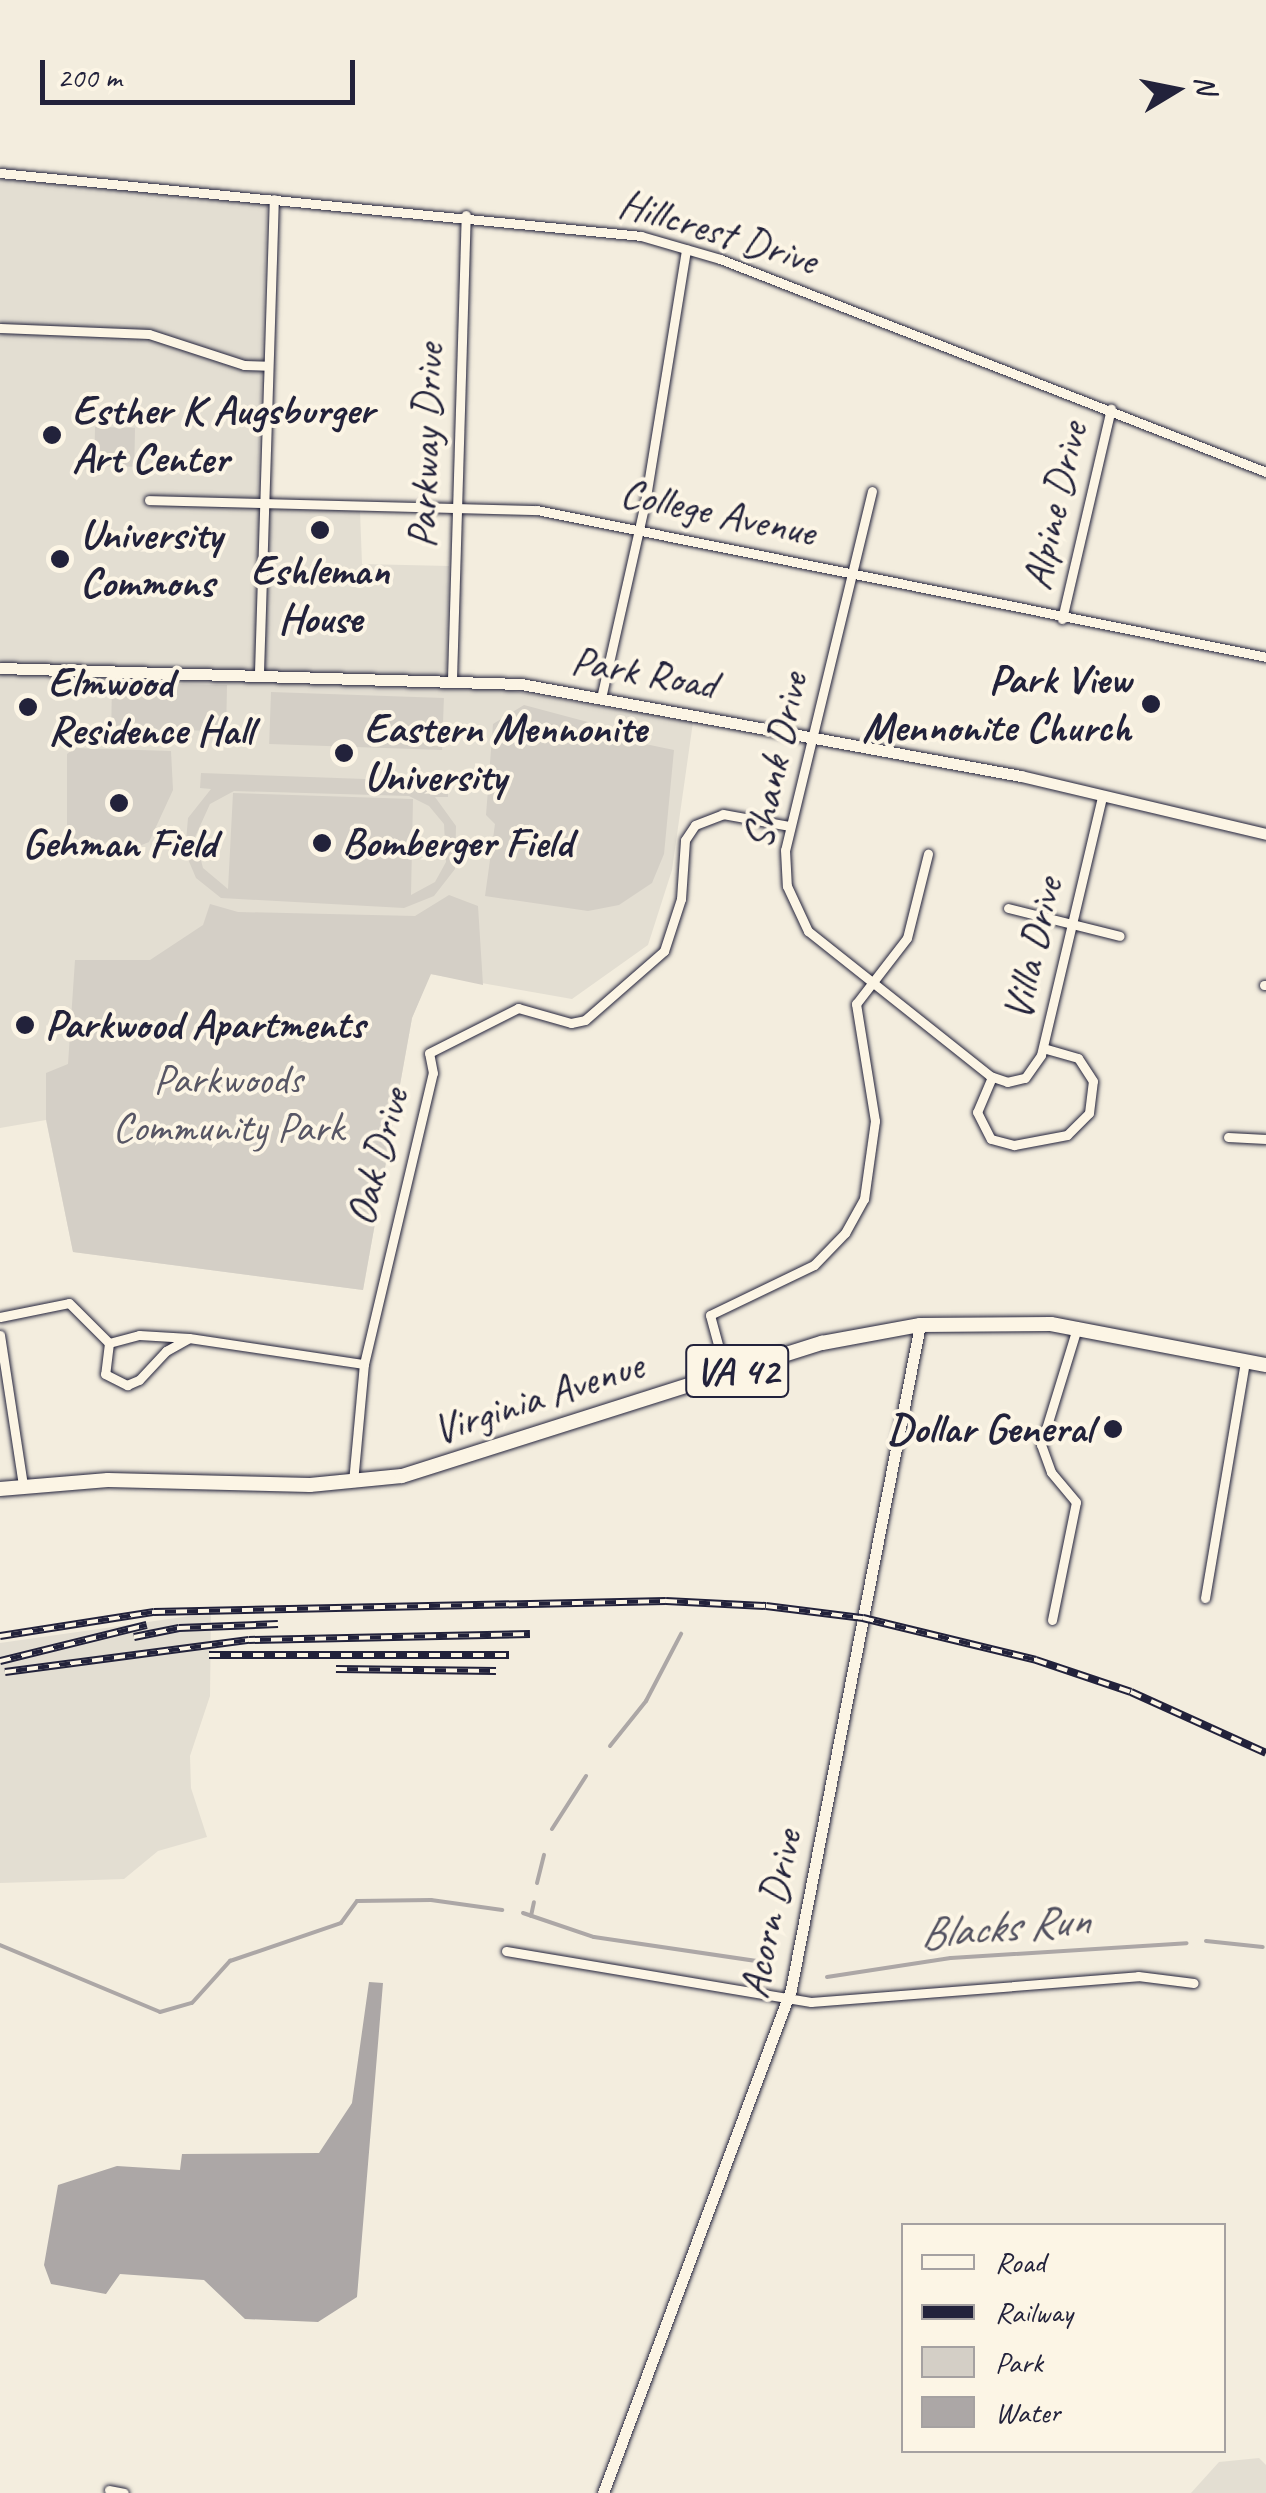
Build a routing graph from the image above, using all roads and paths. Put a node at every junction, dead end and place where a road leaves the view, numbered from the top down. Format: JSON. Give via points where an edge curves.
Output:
{"nodes":[{"id":1,"x":0,"y":173,"type":"edge"},
{"id":2,"x":274,"y":199,"type":"junction"},
{"id":3,"x":466,"y":215,"type":"junction"},
{"id":4,"x":686,"y":249,"type":"junction"},
{"id":5,"x":0,"y":328,"type":"edge"},
{"id":6,"x":268,"y":366,"type":"junction"},
{"id":7,"x":1111,"y":409,"type":"junction"},
{"id":8,"x":1266,"y":472,"type":"edge"},
{"id":9,"x":872,"y":490,"type":"dead end"},
{"id":10,"x":148,"y":500,"type":"dead end"},
{"id":11,"x":265,"y":502,"type":"junction"},
{"id":12,"x":457,"y":506,"type":"junction"},
{"id":13,"x":640,"y":530,"type":"junction"},
{"id":14,"x":852,"y":574,"type":"junction"},
{"id":15,"x":1062,"y":619,"type":"junction"},
{"id":16,"x":1266,"y":657,"type":"edge"},
{"id":17,"x":0,"y":668,"type":"edge"},
{"id":18,"x":259,"y":672,"type":"junction"},
{"id":19,"x":452,"y":679,"type":"junction"},
{"id":20,"x":601,"y":698,"type":"junction"},
{"id":21,"x":812,"y":737,"type":"junction"},
{"id":22,"x":1102,"y":796,"type":"junction"},
{"id":23,"x":790,"y":826,"type":"junction"},
{"id":24,"x":1266,"y":834,"type":"edge"},
{"id":25,"x":928,"y":854,"type":"dead end"},
{"id":26,"x":1008,"y":908,"type":"dead end"},
{"id":27,"x":1071,"y":924,"type":"junction"},
{"id":28,"x":1120,"y":936,"type":"dead end"},
{"id":29,"x":870,"y":983,"type":"junction"},
{"id":30,"x":1043,"y":1048,"type":"junction"},
{"id":31,"x":992,"y":1077,"type":"junction"},
{"id":32,"x":1228,"y":1137,"type":"dead end"},
{"id":33,"x":1266,"y":1139,"type":"edge"},
{"id":34,"x":0,"y":1317,"type":"edge"},
{"id":35,"x":920,"y":1324,"type":"junction"},
{"id":36,"x":1077,"y":1328,"type":"junction"},
{"id":37,"x":0,"y":1335,"type":"edge"},
{"id":38,"x":190,"y":1338,"type":"junction"},
{"id":39,"x":109,"y":1342,"type":"junction"},
{"id":40,"x":1245,"y":1362,"type":"junction"},
{"id":41,"x":364,"y":1364,"type":"junction"},
{"id":42,"x":1266,"y":1365,"type":"edge"},
{"id":43,"x":726,"y":1374,"type":"junction"},
{"id":44,"x":353,"y":1482,"type":"junction"},
{"id":45,"x":23,"y":1486,"type":"junction"},
{"id":46,"x":0,"y":1489,"type":"edge"},
{"id":47,"x":1204,"y":1598,"type":"dead end"},
{"id":48,"x":1052,"y":1620,"type":"dead end"},
{"id":49,"x":506,"y":1951,"type":"dead end"},
{"id":50,"x":1194,"y":1983,"type":"dead end"},
{"id":51,"x":788,"y":1999,"type":"junction"},
{"id":52,"x":109,"y":2490,"type":"dead end"},
{"id":53,"x":124,"y":2493,"type":"edge"},
{"id":54,"x":603,"y":2493,"type":"edge"}],
"edges":[{"from":1,"to":2,"type":"street","name":"Hillcrest Drive"},
{"from":2,"to":3,"type":"street","name":"Hillcrest Drive"},
{"from":2,"to":6,"type":"street"},
{"from":3,"to":4,"type":"street","name":"Hillcrest Drive","via":[[620,231]]},
{"from":3,"to":12,"type":"street","name":"Parkway Drive"},
{"from":4,"to":7,"type":"street","name":"Hillcrest Drive"},
{"from":4,"to":13,"type":"street"},
{"from":5,"to":6,"type":"street","via":[[149,334],[244,366]]},
{"from":6,"to":11,"type":"street"},
{"from":7,"to":8,"type":"street","name":"Hillcrest Drive"},
{"from":7,"to":15,"type":"street","name":"Alpine Drive"},
{"from":9,"to":14,"type":"street","name":"Shank Drive"},
{"from":10,"to":11,"type":"street","name":"College Avenue"},
{"from":11,"to":12,"type":"street","name":"College Avenue"},
{"from":11,"to":18,"type":"street"},
{"from":12,"to":13,"type":"street","name":"College Avenue","via":[[531,510]]},
{"from":12,"to":19,"type":"street","name":"Parkway Drive"},
{"from":13,"to":14,"type":"street","name":"College Avenue"},
{"from":13,"to":20,"type":"street"},
{"from":14,"to":15,"type":"street","name":"College Avenue"},
{"from":14,"to":21,"type":"street","name":"Shank Drive"},
{"from":15,"to":16,"type":"street","name":"College Avenue"},
{"from":17,"to":18,"type":"street","name":"Park Road"},
{"from":18,"to":19,"type":"street","name":"Park Road"},
{"from":19,"to":20,"type":"street","name":"Park Road"},
{"from":20,"to":21,"type":"street","name":"Park Road"},
{"from":21,"to":22,"type":"street","name":"Park Road"},
{"from":21,"to":23,"type":"street","name":"Shank Drive"},
{"from":22,"to":24,"type":"street","name":"Park Road"},
{"from":22,"to":27,"type":"street","name":"Villa Drive"},
{"from":23,"to":29,"type":"street","name":"Shank Drive","via":[[784,866],[795,910],[816,940]]},
{"from":23,"to":41,"type":"street","name":"Oak Drive","via":[[723,814],[695,825],[685,840],[681,899],[664,951],[585,1020],[571,1023],[518,1008],[429,1053],[433,1073]]},
{"from":25,"to":29,"type":"street","via":[[907,938]]},
{"from":26,"to":27,"type":"street"},
{"from":27,"to":28,"type":"street"},
{"from":27,"to":30,"type":"street","name":"Villa Drive"},
{"from":29,"to":31,"type":"street","name":"Shank Drive"},
{"from":29,"to":43,"type":"street","via":[[856,1008],[875,1110],[874,1166],[864,1199],[845,1233],[814,1266],[710,1314]]},
{"from":30,"to":31,"type":"street","name":"Villa Drive","via":[[1026,1078]]},
{"from":30,"to":31,"type":"street","via":[[1078,1058],[1093,1081],[1086,1118],[1067,1135],[1010,1145],[991,1138],[976,1112]]},
{"from":32,"to":33,"type":"street"},
{"from":34,"to":39,"type":"street","via":[[69,1303]]},
{"from":35,"to":36,"type":"main road","name":"Virginia Avenue","number":"VA 42"},
{"from":35,"to":43,"type":"main road","name":"Virginia Avenue","number":"VA 42","via":[[822,1343]]},
{"from":35,"to":51,"type":"street","name":"Acorn Drive"},
{"from":36,"to":40,"type":"main road","name":"Virginia Avenue","number":"VA 42"},
{"from":36,"to":48,"type":"street","via":[[1042,1444],[1051,1472],[1076,1502]]},
{"from":37,"to":45,"type":"street"},
{"from":38,"to":39,"type":"street"},
{"from":38,"to":39,"type":"street","via":[[127,1384],[105,1374]]},
{"from":38,"to":41,"type":"street"},
{"from":40,"to":42,"type":"main road","name":"Virginia Avenue","number":"VA 42"},
{"from":40,"to":47,"type":"street"},
{"from":41,"to":44,"type":"street","name":"Oak Drive"},
{"from":43,"to":44,"type":"main road","name":"Virginia Avenue","number":"VA 42","via":[[458,1463]]},
{"from":44,"to":45,"type":"main road","name":"Virginia Avenue","number":"VA 42"},
{"from":45,"to":46,"type":"main road","name":"Virginia Avenue","number":"VA 42"},
{"from":49,"to":51,"type":"street"},
{"from":50,"to":51,"type":"street","via":[[1138,1976],[849,2002]]},
{"from":51,"to":54,"type":"street","name":"Acorn Drive"},
{"from":52,"to":53,"type":"street"}]}
